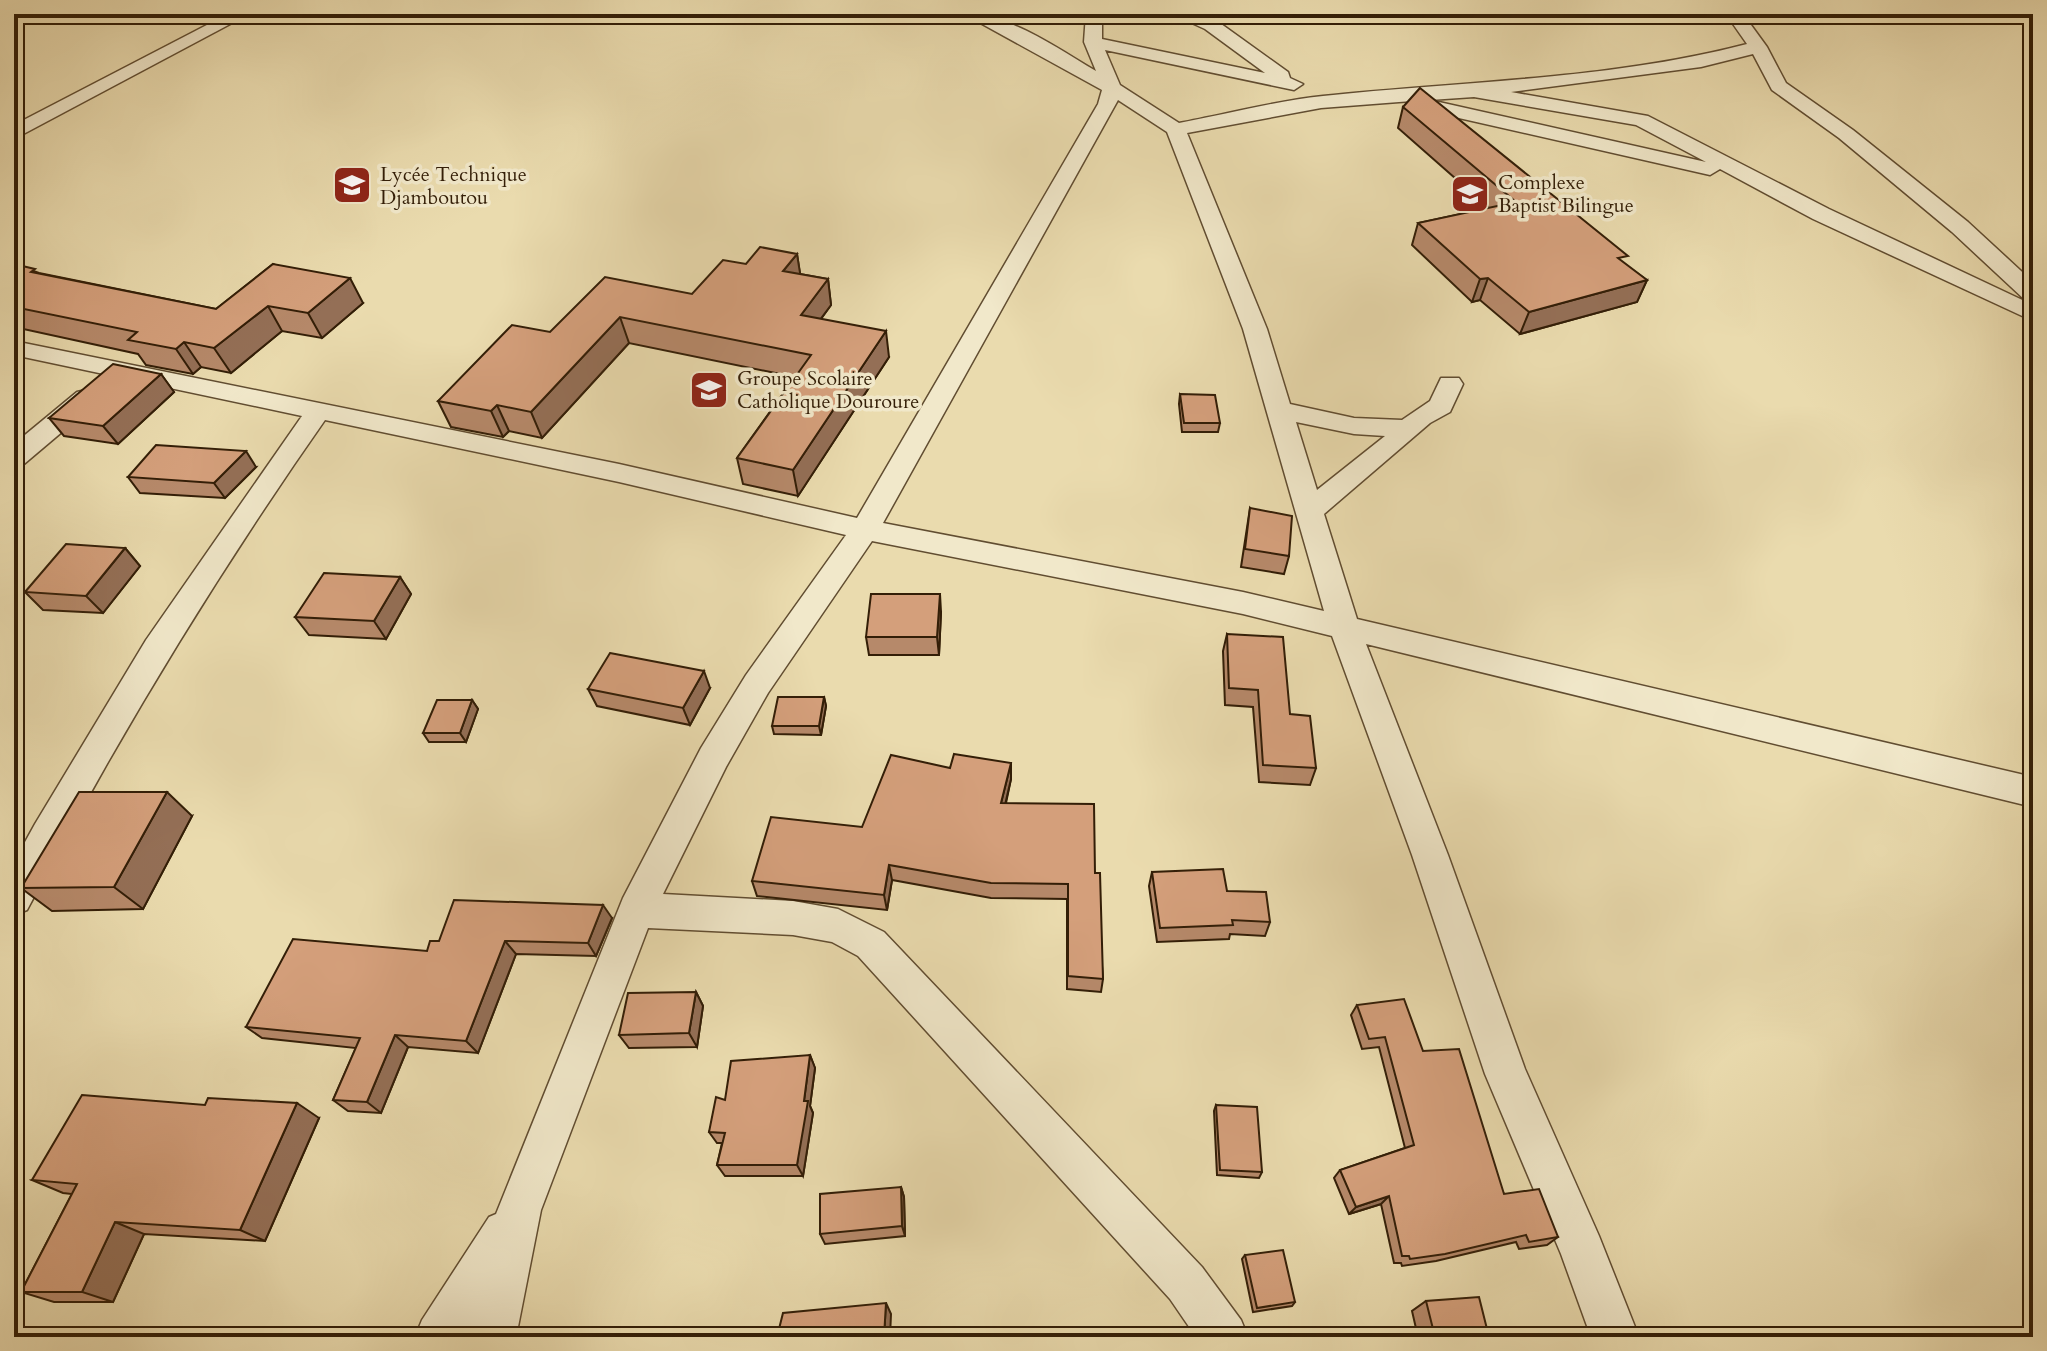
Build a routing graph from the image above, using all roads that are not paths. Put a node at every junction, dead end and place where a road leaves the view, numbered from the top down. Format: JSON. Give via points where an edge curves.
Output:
{"nodes":[{"id":1,"x":241,"y":14,"type":"edge"},
{"id":2,"x":972,"y":14,"type":"edge"},
{"id":3,"x":1094,"y":14,"type":"edge"},
{"id":4,"x":1180,"y":14,"type":"edge"},
{"id":5,"x":1734,"y":14,"type":"edge"},
{"id":6,"x":1093,"y":42,"type":"junction"},
{"id":7,"x":1758,"y":47,"type":"junction"},
{"id":8,"x":1701,"y":62,"type":"junction"},
{"id":9,"x":1768,"y":70,"type":"junction"},
{"id":10,"x":1294,"y":84,"type":"junction"},
{"id":11,"x":1112,"y":88,"type":"junction"},
{"id":12,"x":1474,"y":91,"type":"junction"},
{"id":13,"x":1396,"y":96,"type":"junction"},
{"id":14,"x":1321,"y":102,"type":"junction"},
{"id":15,"x":1176,"y":129,"type":"junction"},
{"id":16,"x":14,"y":133,"type":"edge"},
{"id":17,"x":1752,"y":179,"type":"junction"},
{"id":18,"x":2033,"y":295,"type":"edge"},
{"id":19,"x":2033,"y":314,"type":"edge"},
{"id":20,"x":14,"y":348,"type":"edge"},
{"id":21,"x":120,"y":371,"type":"junction"},
{"id":22,"x":1450,"y":384,"type":"dead end"},
{"id":23,"x":319,"y":410,"type":"junction"},
{"id":24,"x":1279,"y":410,"type":"junction"},
{"id":25,"x":1406,"y":429,"type":"junction"},
{"id":26,"x":14,"y":458,"type":"edge"},
{"id":27,"x":1310,"y":511,"type":"junction"},
{"id":28,"x":865,"y":530,"type":"junction"},
{"id":29,"x":1344,"y":627,"type":"junction"},
{"id":30,"x":2033,"y":792,"type":"edge"},
{"id":31,"x":14,"y":898,"type":"edge"},
{"id":32,"x":636,"y":910,"type":"junction"},
{"id":33,"x":519,"y":1210,"type":"junction"},
{"id":34,"x":439,"y":1337,"type":"edge"},
{"id":35,"x":492,"y":1337,"type":"edge"},
{"id":36,"x":1224,"y":1337,"type":"edge"},
{"id":37,"x":1615,"y":1337,"type":"edge"}],
"edges":[{"from":1,"to":16,"type":"street"},
{"from":2,"to":11,"type":"street"},
{"from":3,"to":6,"type":"street"},
{"from":4,"to":10,"type":"street","via":[[1211,25]]},
{"from":5,"to":7,"type":"street"},
{"from":6,"to":10,"type":"street"},
{"from":6,"to":11,"type":"street"},
{"from":7,"to":8,"type":"street"},
{"from":7,"to":9,"type":"street"},
{"from":8,"to":9,"type":"street"},
{"from":8,"to":12,"type":"street"},
{"from":9,"to":18,"type":"street","via":[[1779,86],[1846,134]]},
{"from":10,"to":14,"type":"street"},
{"from":11,"to":15,"type":"street"},
{"from":11,"to":28,"type":"street"},
{"from":12,"to":13,"type":"street"},
{"from":12,"to":17,"type":"street","via":[[1641,120]]},
{"from":13,"to":14,"type":"street"},
{"from":13,"to":17,"type":"street"},
{"from":14,"to":15,"type":"street"},
{"from":15,"to":24,"type":"street","via":[[1255,329]]},
{"from":17,"to":19,"type":"street"},
{"from":20,"to":21,"type":"street"},
{"from":21,"to":23,"type":"street"},
{"from":21,"to":26,"type":"street"},
{"from":22,"to":25,"type":"street","via":[[1441,406]]},
{"from":23,"to":28,"type":"street"},
{"from":23,"to":31,"type":"street","via":[[178,619],[54,822]]},
{"from":24,"to":25,"type":"street","via":[[1354,426]]},
{"from":24,"to":27,"type":"street"},
{"from":25,"to":27,"type":"street"},
{"from":27,"to":29,"type":"street"},
{"from":28,"to":29,"type":"street"},
{"from":28,"to":32,"type":"street","via":[[757,684]]},
{"from":29,"to":30,"type":"street"},
{"from":29,"to":37,"type":"street","via":[[1506,1074]]},
{"from":32,"to":33,"type":"street"},
{"from":32,"to":36,"type":"street","via":[[793,918],[838,926],[871,944],[1186,1283]]},
{"from":33,"to":34,"type":"street"},
{"from":33,"to":35,"type":"street"}]}
